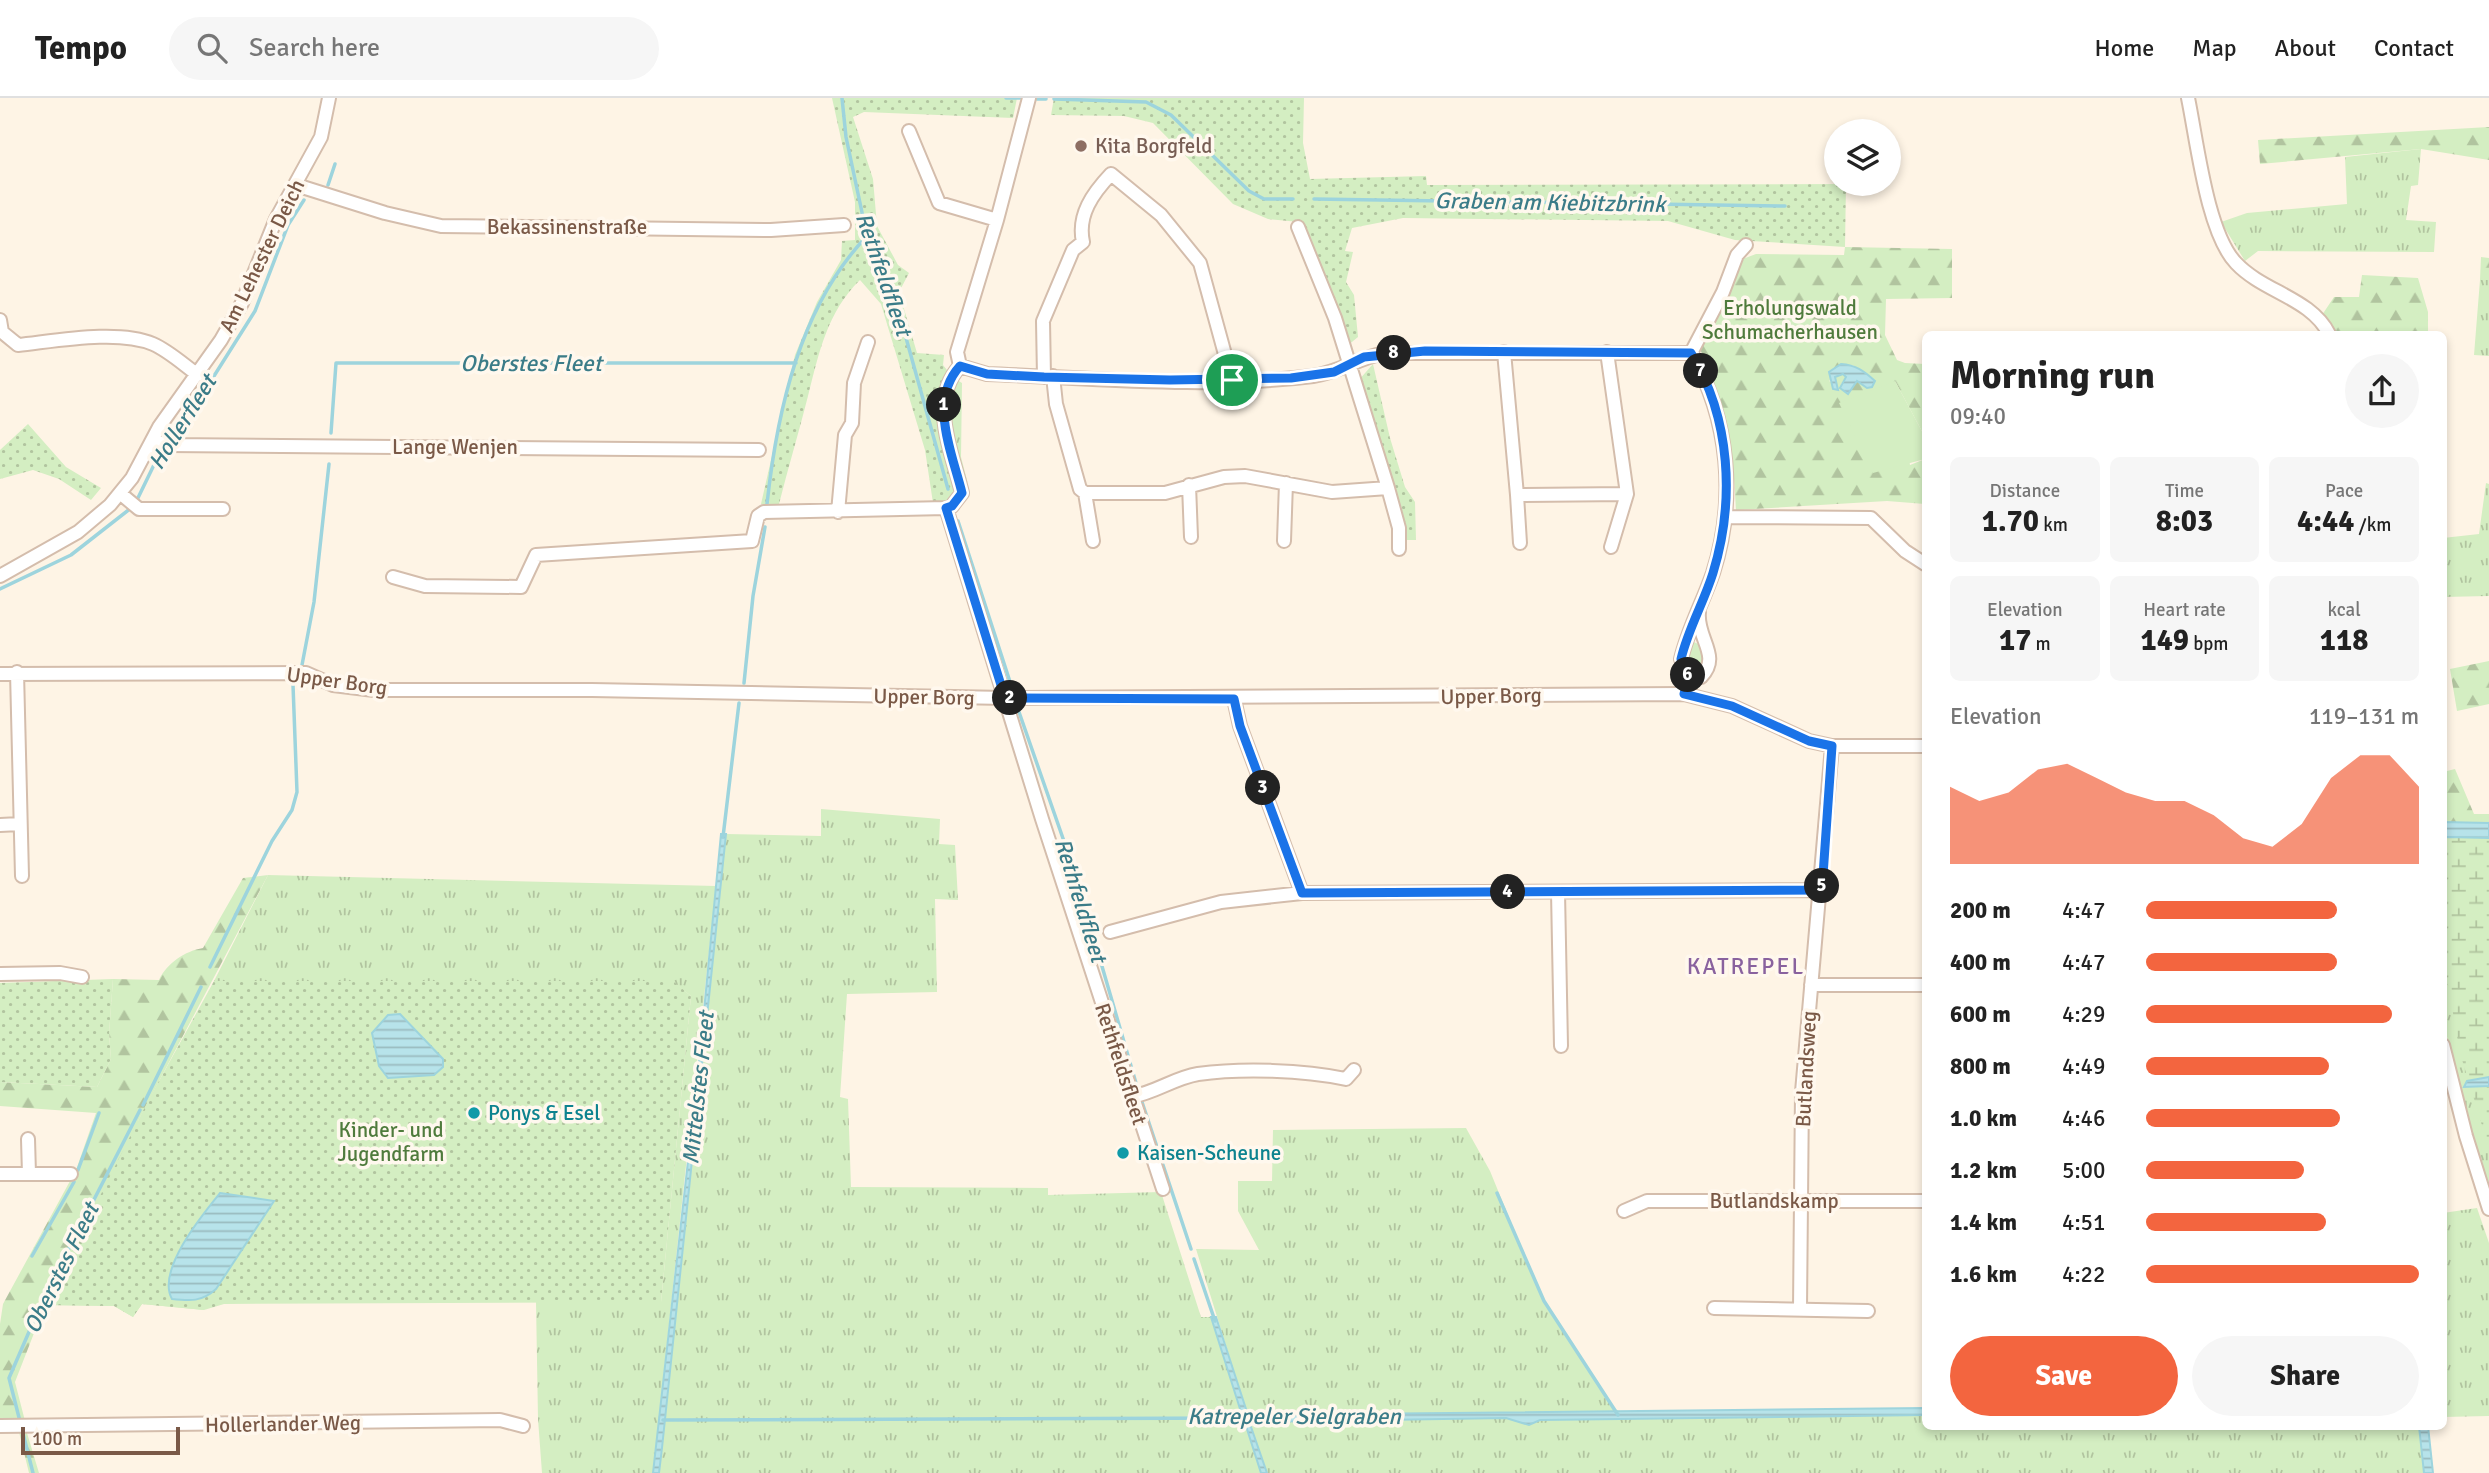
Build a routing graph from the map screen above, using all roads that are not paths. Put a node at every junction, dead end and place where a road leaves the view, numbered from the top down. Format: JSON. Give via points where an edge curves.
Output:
{"nodes":[{"id":1,"x":329,"y":98,"type":"edge"},
{"id":2,"x":1029,"y":98,"type":"edge"},
{"id":3,"x":2188,"y":98,"type":"edge"},
{"id":4,"x":909,"y":131,"type":"dead end"},
{"id":5,"x":296,"y":186,"type":"junction"},
{"id":6,"x":997,"y":220,"type":"junction"},
{"id":7,"x":844,"y":225,"type":"dead end"},
{"id":8,"x":1298,"y":227,"type":"dead end"},
{"id":9,"x":1746,"y":245,"type":"dead end"},
{"id":10,"x":0,"y":320,"type":"edge"},
{"id":11,"x":2327,"y":331,"type":"edge"},
{"id":12,"x":868,"y":342,"type":"dead end"},
{"id":13,"x":1504,"y":352,"type":"junction"},
{"id":14,"x":1607,"y":352,"type":"junction"},
{"id":15,"x":1691,"y":353,"type":"junction"},
{"id":16,"x":1350,"y":364,"type":"junction"},
{"id":17,"x":964,"y":368,"type":"junction"},
{"id":18,"x":198,"y":375,"type":"junction"},
{"id":19,"x":1049,"y":377,"type":"junction"},
{"id":20,"x":1232,"y":380,"type":"junction"},
{"id":21,"x":160,"y":443,"type":"junction"},
{"id":22,"x":759,"y":450,"type":"dead end"},
{"id":23,"x":1286,"y":483,"type":"junction"},
{"id":24,"x":1189,"y":485,"type":"junction"},
{"id":25,"x":1388,"y":488,"type":"junction"},
{"id":26,"x":1085,"y":493,"type":"junction"},
{"id":27,"x":1627,"y":494,"type":"junction"},
{"id":28,"x":1517,"y":495,"type":"junction"},
{"id":29,"x":129,"y":500,"type":"junction"},
{"id":30,"x":946,"y":508,"type":"junction"},
{"id":31,"x":223,"y":509,"type":"dead end"},
{"id":32,"x":838,"y":512,"type":"junction"},
{"id":33,"x":1726,"y":517,"type":"junction"},
{"id":34,"x":1191,"y":537,"type":"dead end"},
{"id":35,"x":1093,"y":541,"type":"dead end"},
{"id":36,"x":1284,"y":541,"type":"dead end"},
{"id":37,"x":1520,"y":543,"type":"dead end"},
{"id":38,"x":1611,"y":547,"type":"dead end"},
{"id":39,"x":1399,"y":549,"type":"dead end"},
{"id":40,"x":1922,"y":562,"type":"edge"},
{"id":41,"x":0,"y":576,"type":"edge"},
{"id":42,"x":393,"y":578,"type":"dead end"},
{"id":43,"x":1699,"y":612,"type":"junction"},
{"id":44,"x":17,"y":672,"type":"junction"},
{"id":45,"x":0,"y":674,"type":"edge"},
{"id":46,"x":1689,"y":676,"type":"junction"},
{"id":47,"x":1684,"y":694,"type":"junction"},
{"id":48,"x":1005,"y":698,"type":"junction"},
{"id":49,"x":1234,"y":699,"type":"junction"},
{"id":50,"x":1832,"y":746,"type":"junction"},
{"id":51,"x":1922,"y":746,"type":"edge"},
{"id":52,"x":20,"y":824,"type":"junction"},
{"id":53,"x":0,"y":825,"type":"edge"},
{"id":54,"x":22,"y":876,"type":"dead end"},
{"id":55,"x":1822,"y":890,"type":"junction"},
{"id":56,"x":1558,"y":892,"type":"junction"},
{"id":57,"x":1302,"y":893,"type":"junction"},
{"id":58,"x":1110,"y":932,"type":"dead end"},
{"id":59,"x":0,"y":974,"type":"edge"},
{"id":60,"x":82,"y":977,"type":"dead end"},
{"id":61,"x":1811,"y":985,"type":"junction"},
{"id":62,"x":1922,"y":985,"type":"edge"},
{"id":63,"x":1561,"y":1045,"type":"dead end"},
{"id":64,"x":2447,"y":1061,"type":"edge"},
{"id":65,"x":1354,"y":1070,"type":"dead end"},
{"id":66,"x":1131,"y":1097,"type":"junction"},
{"id":67,"x":28,"y":1139,"type":"dead end"},
{"id":68,"x":0,"y":1174,"type":"edge"},
{"id":69,"x":29,"y":1174,"type":"junction"},
{"id":70,"x":71,"y":1174,"type":"dead end"},
{"id":71,"x":1163,"y":1189,"type":"dead end"},
{"id":72,"x":1802,"y":1201,"type":"junction"},
{"id":73,"x":1922,"y":1201,"type":"edge"},
{"id":74,"x":2489,"y":1209,"type":"edge"},
{"id":75,"x":1625,"y":1211,"type":"dead end"},
{"id":76,"x":1714,"y":1308,"type":"dead end"},
{"id":77,"x":1800,"y":1309,"type":"junction"},
{"id":78,"x":1868,"y":1311,"type":"dead end"},
{"id":79,"x":0,"y":1426,"type":"edge"},
{"id":80,"x":523,"y":1426,"type":"dead end"}],
"edges":[{"from":1,"to":5,"type":"street","name":"Am Lehester Deich","via":[[321,137]]},
{"from":2,"to":6,"type":"street"},
{"from":3,"to":11,"type":"street","via":[[2213,219],[2231,257],[2267,287],[2316,315]]},
{"from":4,"to":6,"type":"street","via":[[939,203]]},
{"from":5,"to":7,"type":"street","name":"Bekassinenstraße","via":[[441,226],[771,230]]},
{"from":5,"to":18,"type":"street","name":"Am Lehester Deich","via":[[276,219],[243,303]]},
{"from":6,"to":17,"type":"street","via":[[957,352]]},
{"from":8,"to":16,"type":"street","via":[[1324,285]]},
{"from":9,"to":15,"type":"street"},
{"from":10,"to":18,"type":"street","via":[[2,332],[18,345],[137,339],[155,345]]},
{"from":12,"to":32,"type":"street","via":[[854,383]]},
{"from":13,"to":14,"type":"street"},
{"from":13,"to":16,"type":"street","via":[[1384,353]]},
{"from":13,"to":28,"type":"street"},
{"from":14,"to":15,"type":"street"},
{"from":14,"to":27,"type":"street"},
{"from":15,"to":33,"type":"street","via":[[1707,383],[1724,445]]},
{"from":16,"to":20,"type":"street","via":[[1317,375]]},
{"from":16,"to":25,"type":"street"},
{"from":17,"to":19,"type":"street","via":[[987,374]]},
{"from":17,"to":30,"type":"street","via":[[948,380],[943,395],[962,493]]},
{"from":18,"to":21,"type":"street","name":"Am Lehester Deich"},
{"from":19,"to":20,"type":"street"},
{"from":19,"to":20,"type":"street","via":[[1043,321],[1073,250],[1083,242],[1080,226],[1088,203],[1111,174],[1161,215],[1200,263]]},
{"from":19,"to":26,"type":"street","via":[[1080,489]]},
{"from":21,"to":22,"type":"street","name":"Lange Wenjen"},
{"from":21,"to":29,"type":"street","name":"Am Lehester Deich"},
{"from":23,"to":24,"type":"street","via":[[1245,476]]},
{"from":23,"to":25,"type":"street","via":[[1332,492]]},
{"from":23,"to":36,"type":"street"},
{"from":24,"to":26,"type":"street","via":[[1165,493]]},
{"from":24,"to":34,"type":"street"},
{"from":25,"to":39,"type":"street","via":[[1399,528]]},
{"from":26,"to":35,"type":"street"},
{"from":27,"to":28,"type":"street"},
{"from":27,"to":38,"type":"street"},
{"from":28,"to":37,"type":"street"},
{"from":29,"to":31,"type":"street","via":[[145,509]]},
{"from":29,"to":41,"type":"street","name":"Am Lehester Deich"},
{"from":30,"to":32,"type":"street"},
{"from":30,"to":48,"type":"street","name":"Rethfeldsfleet"},
{"from":32,"to":42,"type":"street","via":[[764,512],[758,516],[752,541],[536,555],[521,587],[425,586]]},
{"from":33,"to":40,"type":"street","via":[[1871,518]]},
{"from":33,"to":43,"type":"street"},
{"from":43,"to":46,"type":"street","via":[[1681,659]]},
{"from":43,"to":46,"type":"street","via":[[1700,636],[1711,662],[1701,677]]},
{"from":44,"to":45,"type":"street","name":"Upper Borg"},
{"from":44,"to":48,"type":"street","name":"Upper Borg","via":[[306,674],[333,685],[374,690]]},
{"from":44,"to":52,"type":"street"},
{"from":46,"to":47,"type":"street"},
{"from":47,"to":49,"type":"street","name":"Upper Borg"},
{"from":47,"to":50,"type":"street","name":"Upper Borg","via":[[1732,706],[1809,741]]},
{"from":48,"to":49,"type":"street","name":"Upper Borg"},
{"from":48,"to":66,"type":"street","name":"Rethfeldsfleet"},
{"from":49,"to":57,"type":"street"},
{"from":50,"to":51,"type":"street","name":"Upper Borg"},
{"from":50,"to":55,"type":"street","name":"Butlandsweg"},
{"from":52,"to":53,"type":"street"},
{"from":52,"to":54,"type":"street"},
{"from":55,"to":56,"type":"street"},
{"from":55,"to":61,"type":"street","name":"Butlandsweg"},
{"from":56,"to":57,"type":"street"},
{"from":56,"to":63,"type":"street"},
{"from":57,"to":58,"type":"street","via":[[1221,902]]},
{"from":59,"to":60,"type":"street"},
{"from":61,"to":62,"type":"street"},
{"from":61,"to":72,"type":"street","name":"Butlandsweg","via":[[1802,1093]]},
{"from":64,"to":74,"type":"street"},
{"from":65,"to":66,"type":"street","via":[[1346,1079],[1310,1072],[1198,1074]]},
{"from":66,"to":71,"type":"street","name":"Rethfeldsfleet"},
{"from":67,"to":69,"type":"street"},
{"from":68,"to":69,"type":"street"},
{"from":69,"to":70,"type":"street"},
{"from":72,"to":73,"type":"street","name":"Butlandskamp"},
{"from":72,"to":75,"type":"street","name":"Butlandskamp","via":[[1647,1201]]},
{"from":72,"to":77,"type":"street","name":"Butlandsweg"},
{"from":76,"to":77,"type":"street"},
{"from":77,"to":78,"type":"street"},
{"from":79,"to":80,"type":"street","name":"Hollerlander Weg","via":[[500,1420]]}]}
